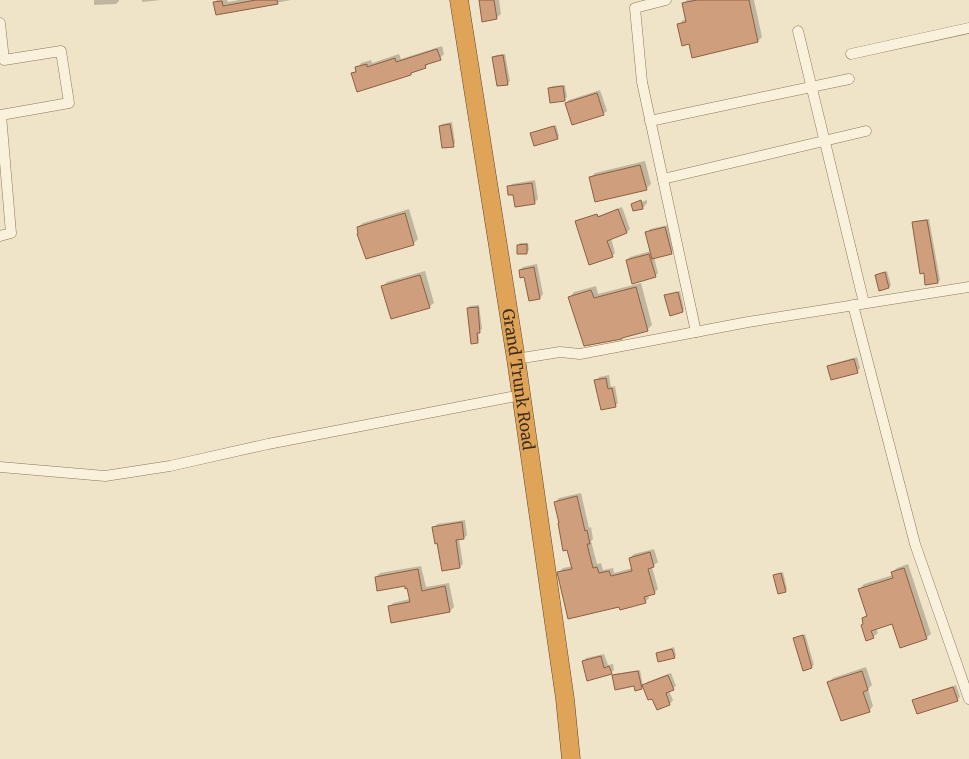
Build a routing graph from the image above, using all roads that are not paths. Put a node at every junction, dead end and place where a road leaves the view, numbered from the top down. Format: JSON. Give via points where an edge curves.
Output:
{"nodes":[{"id":1,"x":459,"y":0,"type":"edge"},
{"id":2,"x":666,"y":0,"type":"edge"},
{"id":3,"x":0,"y":23,"type":"edge"},
{"id":4,"x":969,"y":28,"type":"edge"},
{"id":5,"x":798,"y":31,"type":"dead end"},
{"id":6,"x":852,"y":54,"type":"dead end"},
{"id":7,"x":849,"y":78,"type":"dead end"},
{"id":8,"x":812,"y":86,"type":"junction"},
{"id":9,"x":650,"y":120,"type":"junction"},
{"id":10,"x":866,"y":131,"type":"dead end"},
{"id":11,"x":824,"y":140,"type":"junction"},
{"id":12,"x":663,"y":179,"type":"junction"},
{"id":13,"x":0,"y":236,"type":"edge"},
{"id":14,"x":969,"y":288,"type":"edge"},
{"id":15,"x":864,"y":303,"type":"junction"},
{"id":16,"x":853,"y":305,"type":"junction"},
{"id":17,"x":696,"y":332,"type":"junction"},
{"id":18,"x":516,"y":359,"type":"junction"},
{"id":19,"x":521,"y":394,"type":"junction"},
{"id":20,"x":0,"y":467,"type":"edge"},
{"id":21,"x":969,"y":699,"type":"edge"},
{"id":22,"x":571,"y":759,"type":"edge"}],
"edges":[{"from":1,"to":18,"type":"highway","name":"Grand Trunk Road"},
{"from":2,"to":9,"type":"street","via":[[635,8],[642,82]]},
{"from":3,"to":13,"type":"street","via":[[4,60],[61,51],[69,103],[1,115],[11,233]]},
{"from":4,"to":6,"type":"street"},
{"from":5,"to":8,"type":"street"},
{"from":7,"to":8,"type":"street"},
{"from":8,"to":9,"type":"street"},
{"from":8,"to":11,"type":"street"},
{"from":9,"to":12,"type":"street"},
{"from":10,"to":11,"type":"street"},
{"from":11,"to":12,"type":"street"},
{"from":11,"to":15,"type":"street"},
{"from":12,"to":17,"type":"street"},
{"from":14,"to":15,"type":"street"},
{"from":15,"to":16,"type":"street"},
{"from":16,"to":17,"type":"street"},
{"from":16,"to":21,"type":"street","via":[[915,544]]},
{"from":17,"to":18,"type":"street","via":[[580,354],[560,352]]},
{"from":18,"to":19,"type":"highway","name":"Grand Trunk Road"},
{"from":19,"to":20,"type":"street","via":[[170,466],[105,476]]},
{"from":19,"to":22,"type":"highway","name":"Grand Trunk Road"}]}
